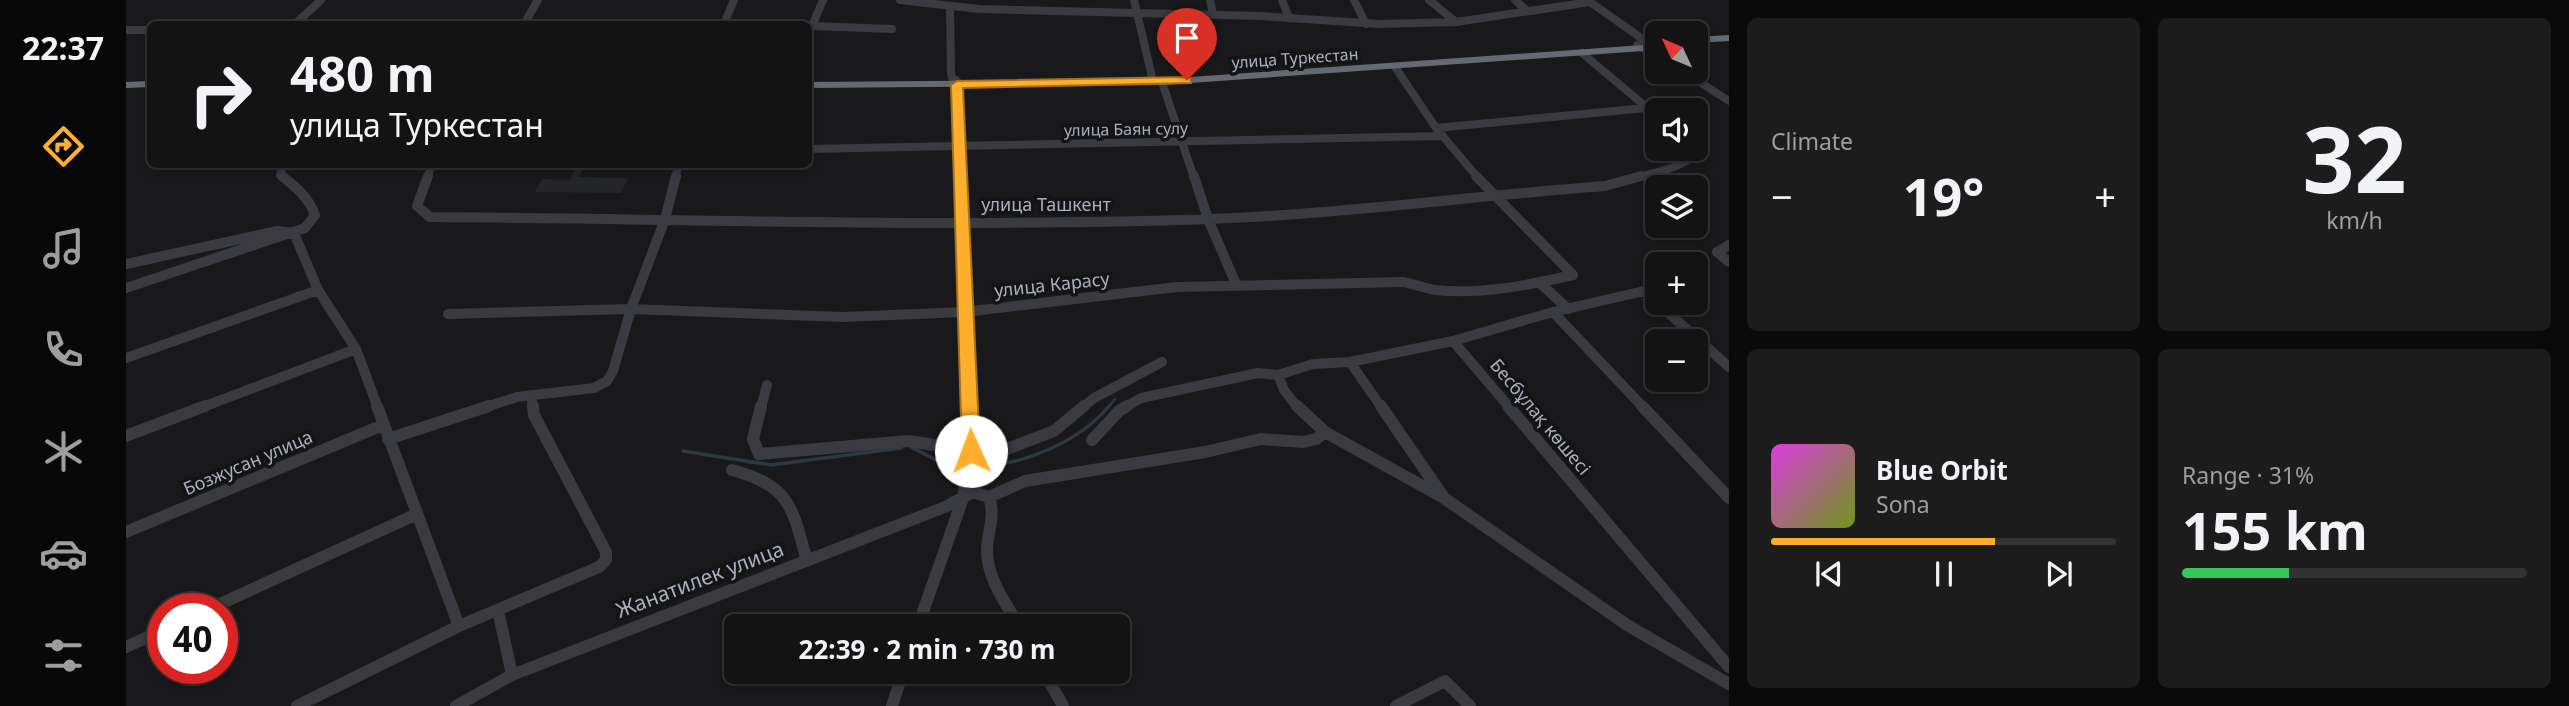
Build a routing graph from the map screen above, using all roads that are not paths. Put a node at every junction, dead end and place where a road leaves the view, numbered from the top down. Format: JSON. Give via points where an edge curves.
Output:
{"nodes":[{"id":1,"x":321,"y":0,"type":"edge"},
{"id":2,"x":538,"y":0,"type":"edge"},
{"id":3,"x":734,"y":0,"type":"edge"},
{"id":4,"x":823,"y":0,"type":"edge"},
{"id":5,"x":900,"y":0,"type":"edge"},
{"id":6,"x":981,"y":0,"type":"edge"},
{"id":7,"x":1058,"y":0,"type":"edge"},
{"id":8,"x":1134,"y":0,"type":"edge"},
{"id":9,"x":1210,"y":0,"type":"edge"},
{"id":10,"x":1282,"y":0,"type":"edge"},
{"id":11,"x":1354,"y":0,"type":"edge"},
{"id":12,"x":1429,"y":0,"type":"edge"},
{"id":13,"x":1515,"y":0,"type":"edge"},
{"id":14,"x":1590,"y":1,"type":"edge"},
{"id":15,"x":950,"y":7,"type":"junction"},
{"id":16,"x":979,"y":9,"type":"junction"},
{"id":17,"x":1526,"y":10,"type":"junction"},
{"id":18,"x":1057,"y":11,"type":"junction"},
{"id":19,"x":1135,"y":13,"type":"junction"},
{"id":20,"x":1213,"y":14,"type":"junction"},
{"id":21,"x":1289,"y":18,"type":"junction"},
{"id":22,"x":301,"y":21,"type":"edge"},
{"id":23,"x":526,"y":21,"type":"edge"},
{"id":24,"x":725,"y":21,"type":"edge"},
{"id":25,"x":812,"y":22,"type":"edge"},
{"id":26,"x":1456,"y":22,"type":"junction"},
{"id":27,"x":1366,"y":24,"type":"junction"},
{"id":28,"x":812,"y":25,"type":"edge"},
{"id":29,"x":892,"y":29,"type":"dead end"},
{"id":30,"x":126,"y":30,"type":"edge"},
{"id":31,"x":147,"y":30,"type":"edge"},
{"id":32,"x":1729,"y":40,"type":"edge"},
{"id":33,"x":1708,"y":41,"type":"edge"},
{"id":34,"x":1645,"y":42,"type":"edge"},
{"id":35,"x":1645,"y":47,"type":"edge"},
{"id":36,"x":1645,"y":48,"type":"edge"},
{"id":37,"x":1581,"y":53,"type":"junction"},
{"id":38,"x":1395,"y":67,"type":"junction"},
{"id":39,"x":1157,"y":80,"type":"junction"},
{"id":40,"x":812,"y":83,"type":"edge"},
{"id":41,"x":957,"y":83,"type":"junction"},
{"id":42,"x":1703,"y":84,"type":"edge"},
{"id":43,"x":147,"y":86,"type":"edge"},
{"id":44,"x":126,"y":87,"type":"edge"},
{"id":45,"x":1729,"y":92,"type":"edge"},
{"id":46,"x":1717,"y":93,"type":"junction"},
{"id":47,"x":1729,"y":101,"type":"edge"},
{"id":48,"x":1645,"y":107,"type":"edge"},
{"id":49,"x":1645,"y":108,"type":"edge"},
{"id":50,"x":1436,"y":128,"type":"junction"},
{"id":51,"x":1443,"y":136,"type":"junction"},
{"id":52,"x":1181,"y":142,"type":"junction"},
{"id":53,"x":959,"y":145,"type":"junction"},
{"id":54,"x":812,"y":149,"type":"edge"},
{"id":55,"x":1685,"y":161,"type":"edge"},
{"id":56,"x":282,"y":168,"type":"edge"},
{"id":57,"x":431,"y":168,"type":"edge"},
{"id":58,"x":678,"y":168,"type":"edge"},
{"id":59,"x":1492,"y":195,"type":"junction"},
{"id":60,"x":665,"y":219,"type":"junction"},
{"id":61,"x":1208,"y":219,"type":"junction"},
{"id":62,"x":961,"y":221,"type":"junction"},
{"id":63,"x":294,"y":233,"type":"junction"},
{"id":64,"x":1729,"y":245,"type":"edge"},
{"id":65,"x":1729,"y":262,"type":"edge"},
{"id":66,"x":126,"y":264,"type":"edge"},
{"id":67,"x":1540,"y":283,"type":"junction"},
{"id":68,"x":1236,"y":284,"type":"junction"},
{"id":69,"x":126,"y":288,"type":"edge"},
{"id":70,"x":318,"y":290,"type":"junction"},
{"id":71,"x":631,"y":309,"type":"junction"},
{"id":72,"x":1568,"y":309,"type":"junction"},
{"id":73,"x":964,"y":312,"type":"junction"},
{"id":74,"x":1553,"y":313,"type":"junction"},
{"id":75,"x":448,"y":314,"type":"dead end"},
{"id":76,"x":1453,"y":341,"type":"junction"},
{"id":77,"x":356,"y":349,"type":"junction"},
{"id":78,"x":126,"y":358,"type":"edge"},
{"id":79,"x":1161,"y":362,"type":"dead end"},
{"id":80,"x":1350,"y":362,"type":"junction"},
{"id":81,"x":1729,"y":367,"type":"edge"},
{"id":82,"x":1278,"y":376,"type":"junction"},
{"id":83,"x":767,"y":384,"type":"dead end"},
{"id":84,"x":531,"y":395,"type":"junction"},
{"id":85,"x":383,"y":425,"type":"junction"},
{"id":86,"x":1325,"y":432,"type":"junction"},
{"id":87,"x":126,"y":436,"type":"edge"},
{"id":88,"x":388,"y":439,"type":"junction"},
{"id":89,"x":1092,"y":440,"type":"dead end"},
{"id":90,"x":971,"y":451,"type":"junction"},
{"id":91,"x":732,"y":470,"type":"dead end"},
{"id":92,"x":989,"y":497,"type":"junction"},
{"id":93,"x":962,"y":498,"type":"junction"},
{"id":94,"x":1444,"y":498,"type":"junction"},
{"id":95,"x":1729,"y":498,"type":"edge"},
{"id":96,"x":417,"y":514,"type":"junction"},
{"id":97,"x":126,"y":532,"type":"edge"},
{"id":98,"x":807,"y":561,"type":"junction"},
{"id":99,"x":238,"y":596,"type":"edge"},
{"id":100,"x":498,"y":610,"type":"junction"},
{"id":101,"x":922,"y":614,"type":"edge"},
{"id":102,"x":1012,"y":614,"type":"edge"},
{"id":103,"x":458,"y":626,"type":"junction"},
{"id":104,"x":147,"y":637,"type":"edge"},
{"id":105,"x":126,"y":647,"type":"edge"},
{"id":106,"x":1729,"y":667,"type":"edge"},
{"id":107,"x":512,"y":676,"type":"junction"},
{"id":108,"x":899,"y":684,"type":"edge"},
{"id":109,"x":1051,"y":684,"type":"edge"},
{"id":110,"x":1729,"y":684,"type":"edge"},
{"id":111,"x":297,"y":706,"type":"edge"},
{"id":112,"x":456,"y":706,"type":"edge"},
{"id":113,"x":892,"y":706,"type":"edge"},
{"id":114,"x":1063,"y":706,"type":"edge"},
{"id":115,"x":1396,"y":706,"type":"edge"},
{"id":116,"x":1470,"y":706,"type":"edge"}],
"edges":[{"from":1,"to":22,"type":"street"},
{"from":2,"to":23,"type":"street"},
{"from":3,"to":24,"type":"street"},
{"from":4,"to":25,"type":"street"},
{"from":5,"to":15,"type":"street","via":[[941,2]]},
{"from":6,"to":16,"type":"street"},
{"from":7,"to":18,"type":"street"},
{"from":8,"to":19,"type":"street"},
{"from":9,"to":20,"type":"street"},
{"from":10,"to":21,"type":"street"},
{"from":11,"to":27,"type":"street"},
{"from":12,"to":26,"type":"street"},
{"from":13,"to":17,"type":"street"},
{"from":14,"to":17,"type":"street"},
{"from":14,"to":34,"type":"street"},
{"from":15,"to":16,"type":"street"},
{"from":15,"to":41,"type":"street","via":[[951,72]]},
{"from":16,"to":18,"type":"street"},
{"from":17,"to":26,"type":"street"},
{"from":18,"to":19,"type":"street"},
{"from":19,"to":20,"type":"street"},
{"from":19,"to":39,"type":"street"},
{"from":20,"to":21,"type":"street"},
{"from":21,"to":27,"type":"street"},
{"from":26,"to":27,"type":"street"},
{"from":28,"to":29,"type":"street"},
{"from":30,"to":31,"type":"street"},
{"from":32,"to":33,"type":"highway"},
{"from":35,"to":39,"type":"highway","name":"улица Туркестан"},
{"from":36,"to":37,"type":"highway","name":"улица Туркестан"},
{"from":37,"to":38,"type":"highway","name":"улица Туркестан"},
{"from":37,"to":48,"type":"street"},
{"from":38,"to":39,"type":"highway","name":"улица Туркестан"},
{"from":38,"to":50,"type":"street"},
{"from":39,"to":41,"type":"highway","name":"улица Туркестан"},
{"from":39,"to":52,"type":"street"},
{"from":40,"to":41,"type":"highway","name":"улица Туркестан"},
{"from":41,"to":53,"type":"street"},
{"from":42,"to":46,"type":"street"},
{"from":43,"to":44,"type":"highway"},
{"from":45,"to":46,"type":"street"},
{"from":46,"to":47,"type":"street"},
{"from":49,"to":50,"type":"street"},
{"from":50,"to":51,"type":"street"},
{"from":51,"to":52,"type":"street","name":"улица Баян сулу"},
{"from":51,"to":59,"type":"street"},
{"from":52,"to":53,"type":"street","name":"улица Баян сулу"},
{"from":52,"to":61,"type":"street"},
{"from":53,"to":54,"type":"street","name":"улица Баян сулу"},
{"from":53,"to":62,"type":"street"},
{"from":55,"to":59,"type":"street","name":"улица Ташкент","via":[[1605,187]]},
{"from":56,"to":63,"type":"street","via":[[280,174],[316,215]]},
{"from":57,"to":60,"type":"street","name":"улица Ташкент","via":[[417,206],[430,217]]},
{"from":58,"to":60,"type":"street"},
{"from":59,"to":61,"type":"street","name":"улица Ташкент","via":[[1319,214]]},
{"from":59,"to":67,"type":"street","name":"улица Карасу","via":[[1573,275]]},
{"from":60,"to":62,"type":"street","name":"улица Ташкент"},
{"from":60,"to":71,"type":"street"},
{"from":61,"to":62,"type":"street","name":"улица Ташкент"},
{"from":61,"to":68,"type":"street"},
{"from":62,"to":73,"type":"street"},
{"from":63,"to":66,"type":"street","via":[[277,231]]},
{"from":63,"to":69,"type":"street"},
{"from":63,"to":70,"type":"street"},
{"from":64,"to":65,"type":"street","via":[[1717,252]]},
{"from":67,"to":68,"type":"street","name":"улица Карасу","via":[[1438,290],[1403,282]]},
{"from":67,"to":72,"type":"street"},
{"from":68,"to":73,"type":"street","name":"улица Карасу"},
{"from":70,"to":77,"type":"street"},
{"from":70,"to":78,"type":"street"},
{"from":71,"to":73,"type":"street","name":"улица Карасу","via":[[843,317]]},
{"from":71,"to":75,"type":"street","name":"улица Карасу"},
{"from":71,"to":84,"type":"street","via":[[607,381],[594,388]]},
{"from":72,"to":74,"type":"street"},
{"from":72,"to":81,"type":"street","via":[[1644,291]]},
{"from":73,"to":90,"type":"street"},
{"from":74,"to":76,"type":"street"},
{"from":74,"to":95,"type":"street"},
{"from":76,"to":80,"type":"street"},
{"from":76,"to":106,"type":"street","name":"Бесбұлақ көшесі"},
{"from":77,"to":85,"type":"street"},
{"from":77,"to":87,"type":"street"},
{"from":79,"to":90,"type":"street","via":[[1094,398],[1041,438],[1007,449]]},
{"from":80,"to":82,"type":"street","via":[[1335,360]]},
{"from":80,"to":94,"type":"street"},
{"from":82,"to":86,"type":"street","via":[[1278,383]]},
{"from":82,"to":89,"type":"street","via":[[1258,373],[1140,398],[1119,411]]},
{"from":83,"to":90,"type":"street","via":[[752,439],[759,454],[909,441]]},
{"from":84,"to":88,"type":"street"},
{"from":84,"to":100,"type":"street","via":[[534,415],[606,552],[606,560]]},
{"from":85,"to":88,"type":"street"},
{"from":85,"to":97,"type":"street","name":"Бозжусан улица"},
{"from":86,"to":92,"type":"street","via":[[1303,442],[1261,439],[1180,457],[1025,481]]},
{"from":86,"to":94,"type":"street"},
{"from":88,"to":96,"type":"street"},
{"from":90,"to":93,"type":"street"},
{"from":91,"to":98,"type":"street","via":[[759,476],[783,495]]},
{"from":92,"to":93,"type":"street","name":"Жанатилек улица","via":[[973,492]]},
{"from":92,"to":102,"type":"street","via":[[995,511],[987,555]]},
{"from":93,"to":98,"type":"street","name":"Жанатилек улица"},
{"from":93,"to":101,"type":"street"},
{"from":94,"to":110,"type":"street","via":[[1627,625]]},
{"from":96,"to":99,"type":"street"},
{"from":96,"to":103,"type":"street"},
{"from":98,"to":107,"type":"street","name":"Жанатилек улица"},
{"from":100,"to":103,"type":"street"},
{"from":100,"to":107,"type":"street"},
{"from":103,"to":111,"type":"street"},
{"from":104,"to":105,"type":"street"},
{"from":107,"to":112,"type":"street","name":"Жанатилек улица"},
{"from":108,"to":113,"type":"street"},
{"from":109,"to":114,"type":"street"},
{"from":115,"to":116,"type":"street","via":[[1444,681]]}]}
